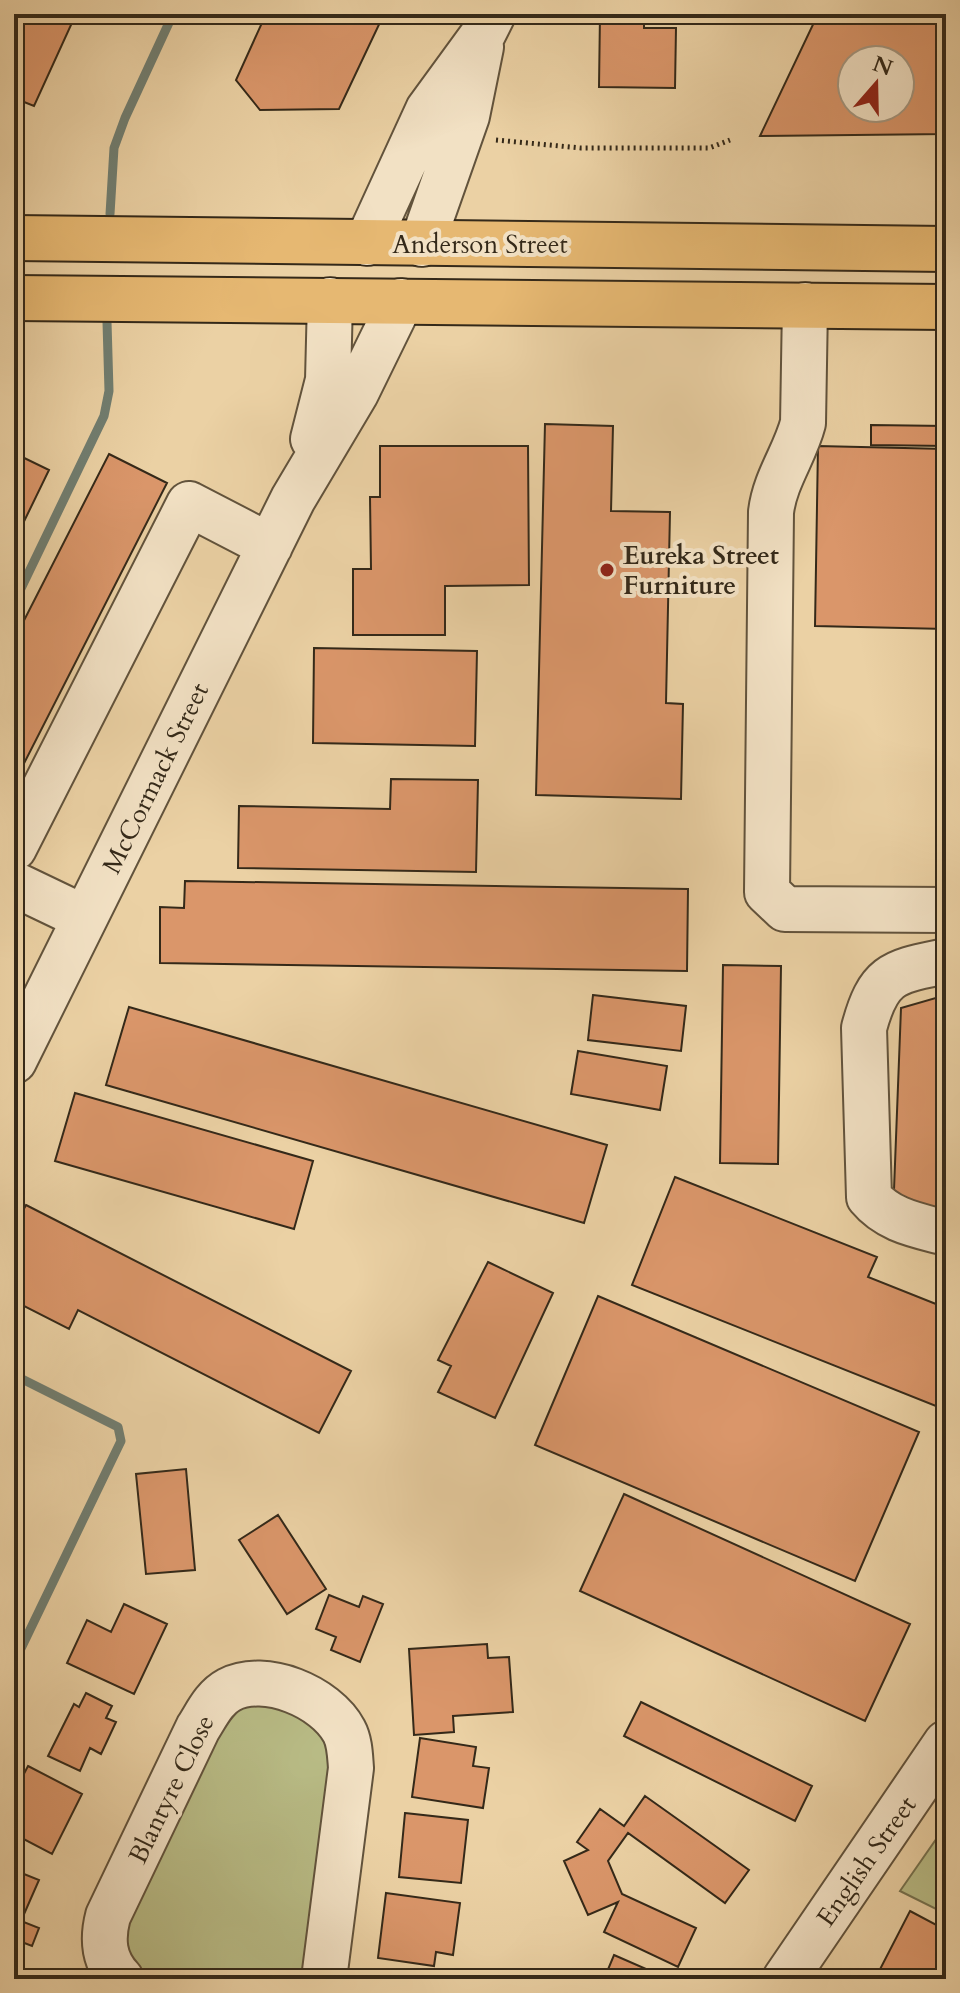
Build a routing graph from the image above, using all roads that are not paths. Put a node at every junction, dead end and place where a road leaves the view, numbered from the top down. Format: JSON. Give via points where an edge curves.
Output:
{"nodes":[{"id":1,"x":488,"y":25,"type":"edge"},
{"id":2,"x":14,"y":238,"type":"edge"},
{"id":3,"x":367,"y":243,"type":"junction"},
{"id":4,"x":422,"y":244,"type":"junction"},
{"id":5,"x":946,"y":249,"type":"edge"},
{"id":6,"x":14,"y":298,"type":"edge"},
{"id":7,"x":330,"y":300,"type":"junction"},
{"id":8,"x":401,"y":301,"type":"junction"},
{"id":9,"x":805,"y":305,"type":"junction"},
{"id":10,"x":946,"y":307,"type":"edge"},
{"id":11,"x":295,"y":494,"type":"junction"},
{"id":12,"x":270,"y":546,"type":"junction"},
{"id":13,"x":14,"y":848,"type":"edge"},
{"id":14,"x":14,"y":884,"type":"edge"},
{"id":15,"x":946,"y":910,"type":"edge"},
{"id":16,"x":85,"y":918,"type":"junction"},
{"id":17,"x":946,"y":961,"type":"edge"},
{"id":18,"x":14,"y":1061,"type":"edge"},
{"id":19,"x":946,"y":1233,"type":"edge"},
{"id":20,"x":946,"y":1743,"type":"edge"},
{"id":21,"x":121,"y":1979,"type":"edge"},
{"id":22,"x":324,"y":1979,"type":"edge"},
{"id":23,"x":785,"y":1979,"type":"edge"}],
"edges":[{"from":1,"to":3,"type":"street","name":"McCormack Street","via":[[428,110]]},
{"from":1,"to":4,"type":"street","name":"McCormack Street","via":[[467,116]]},
{"from":2,"to":3,"type":"main road","name":"Anderson Street"},
{"from":3,"to":4,"type":"main road","name":"Anderson Street"},
{"from":3,"to":7,"type":"main road","name":"McCormack Street"},
{"from":4,"to":5,"type":"main road","name":"Anderson Street"},
{"from":4,"to":8,"type":"main road","name":"McCormack Street"},
{"from":6,"to":7,"type":"main road"},
{"from":7,"to":8,"type":"main road"},
{"from":7,"to":11,"type":"street","name":"McCormack Street","via":[[326,395]]},
{"from":8,"to":9,"type":"main road"},
{"from":8,"to":11,"type":"street","name":"McCormack Street","via":[[356,393]]},
{"from":9,"to":10,"type":"main road"},
{"from":9,"to":15,"type":"street","via":[[803,423],[774,490],[771,512],[767,892],[785,909]]},
{"from":11,"to":12,"type":"street","name":"McCormack Street"},
{"from":12,"to":13,"type":"street","via":[[189,504]]},
{"from":12,"to":16,"type":"street","name":"McCormack Street"},
{"from":14,"to":16,"type":"street"},
{"from":16,"to":18,"type":"street","name":"McCormack Street"},
{"from":17,"to":19,"type":"street","via":[[900,971],[883,983],[864,1028],[869,1197],[899,1220]]},
{"from":20,"to":23,"type":"street","name":"English Street"},
{"from":21,"to":22,"type":"street","name":"Blantyre Close","via":[[105,1951],[108,1916],[213,1703],[229,1690],[251,1684],[297,1693],[317,1704],[335,1718],[349,1747],[351,1768]]}]}
